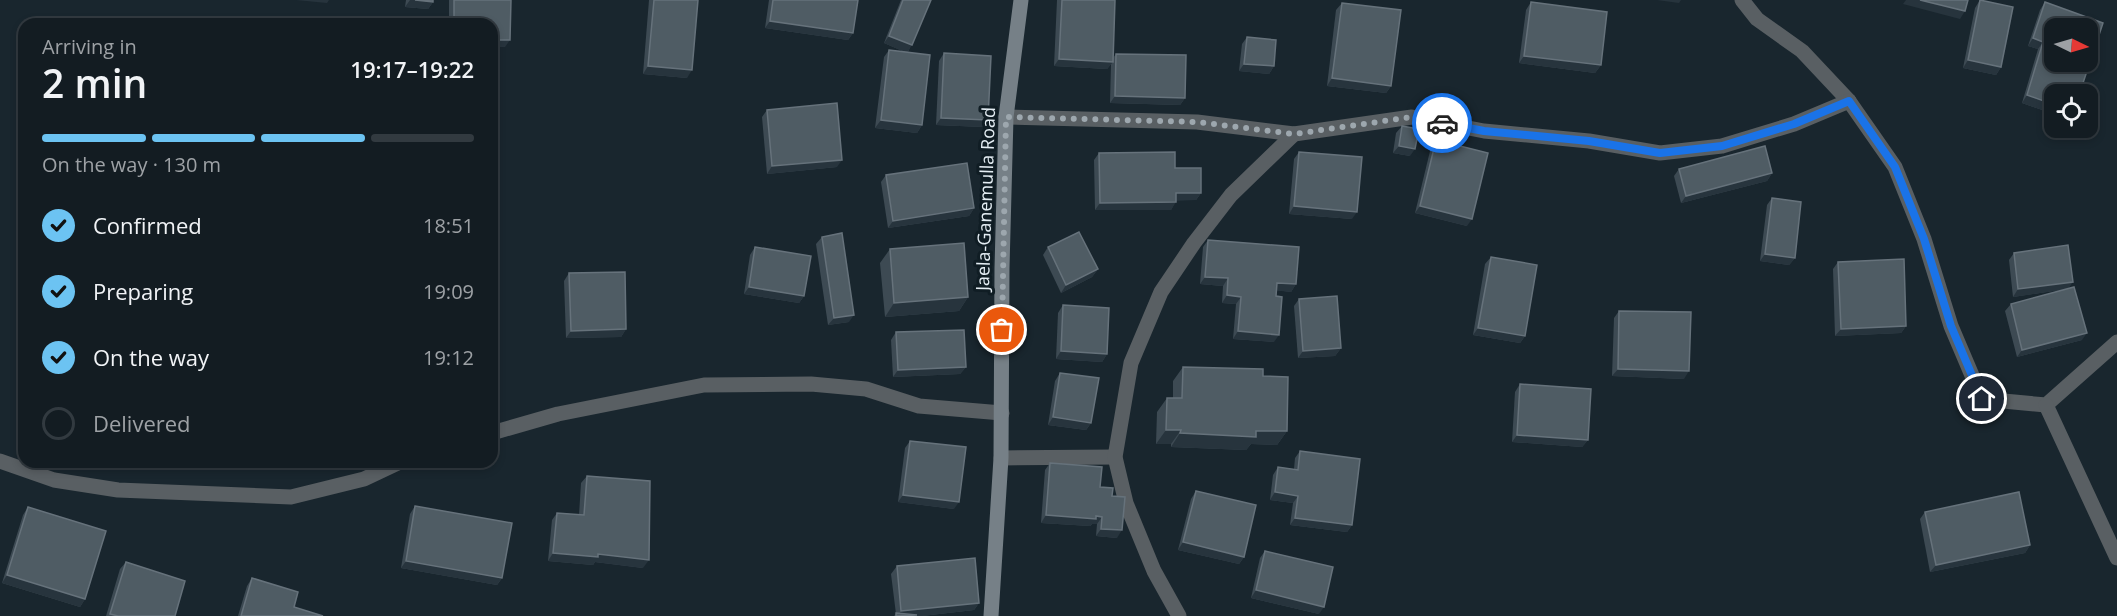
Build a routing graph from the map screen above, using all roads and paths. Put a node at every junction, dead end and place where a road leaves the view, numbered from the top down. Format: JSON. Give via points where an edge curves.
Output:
{"nodes":[{"id":1,"x":1021,"y":0,"type":"edge"},
{"id":2,"x":1742,"y":0,"type":"edge"},
{"id":3,"x":1849,"y":101,"type":"junction"},
{"id":4,"x":1006,"y":117,"type":"junction"},
{"id":5,"x":1294,"y":134,"type":"junction"},
{"id":6,"x":2117,"y":342,"type":"edge"},
{"id":7,"x":2046,"y":405,"type":"junction"},
{"id":8,"x":1002,"y":413,"type":"junction"},
{"id":9,"x":498,"y":431,"type":"edge"},
{"id":10,"x":1115,"y":457,"type":"junction"},
{"id":11,"x":1001,"y":458,"type":"junction"},
{"id":12,"x":0,"y":461,"type":"edge"},
{"id":13,"x":18,"y":467,"type":"edge"},
{"id":14,"x":20,"y":468,"type":"edge"},
{"id":15,"x":387,"y":468,"type":"edge"},
{"id":16,"x":2117,"y":558,"type":"edge"},
{"id":17,"x":991,"y":616,"type":"edge"},
{"id":18,"x":1179,"y":616,"type":"edge"}],
"edges":[{"from":1,"to":4,"type":"main road","name":"Jaela-Ganemulla Road"},
{"from":2,"to":3,"type":"street","via":[[1757,19],[1802,51]]},
{"from":3,"to":5,"type":"street","via":[[1794,124],[1722,146],[1660,153],[1589,141],[1484,131],[1412,117]]},
{"from":3,"to":7,"type":"street","via":[[1895,167],[1924,239],[1951,326],[1982,399]]},
{"from":4,"to":5,"type":"street","via":[[1197,122]]},
{"from":4,"to":8,"type":"main road","name":"Jaela-Ganemulla Road"},
{"from":5,"to":10,"type":"street","via":[[1231,195],[1161,292],[1131,363]]},
{"from":6,"to":7,"type":"street"},
{"from":7,"to":16,"type":"street"},
{"from":8,"to":9,"type":"street","via":[[919,406],[866,389],[812,384],[704,385],[558,414]]},
{"from":8,"to":11,"type":"main road","name":"Jaela-Ganemulla Road"},
{"from":10,"to":11,"type":"street"},
{"from":10,"to":18,"type":"street","via":[[1126,503],[1154,571]]},
{"from":11,"to":17,"type":"main road","name":"Jaela-Ganemulla Road"},
{"from":12,"to":13,"type":"street"},
{"from":14,"to":15,"type":"street","via":[[54,480],[118,490],[291,497],[364,479]]}]}
